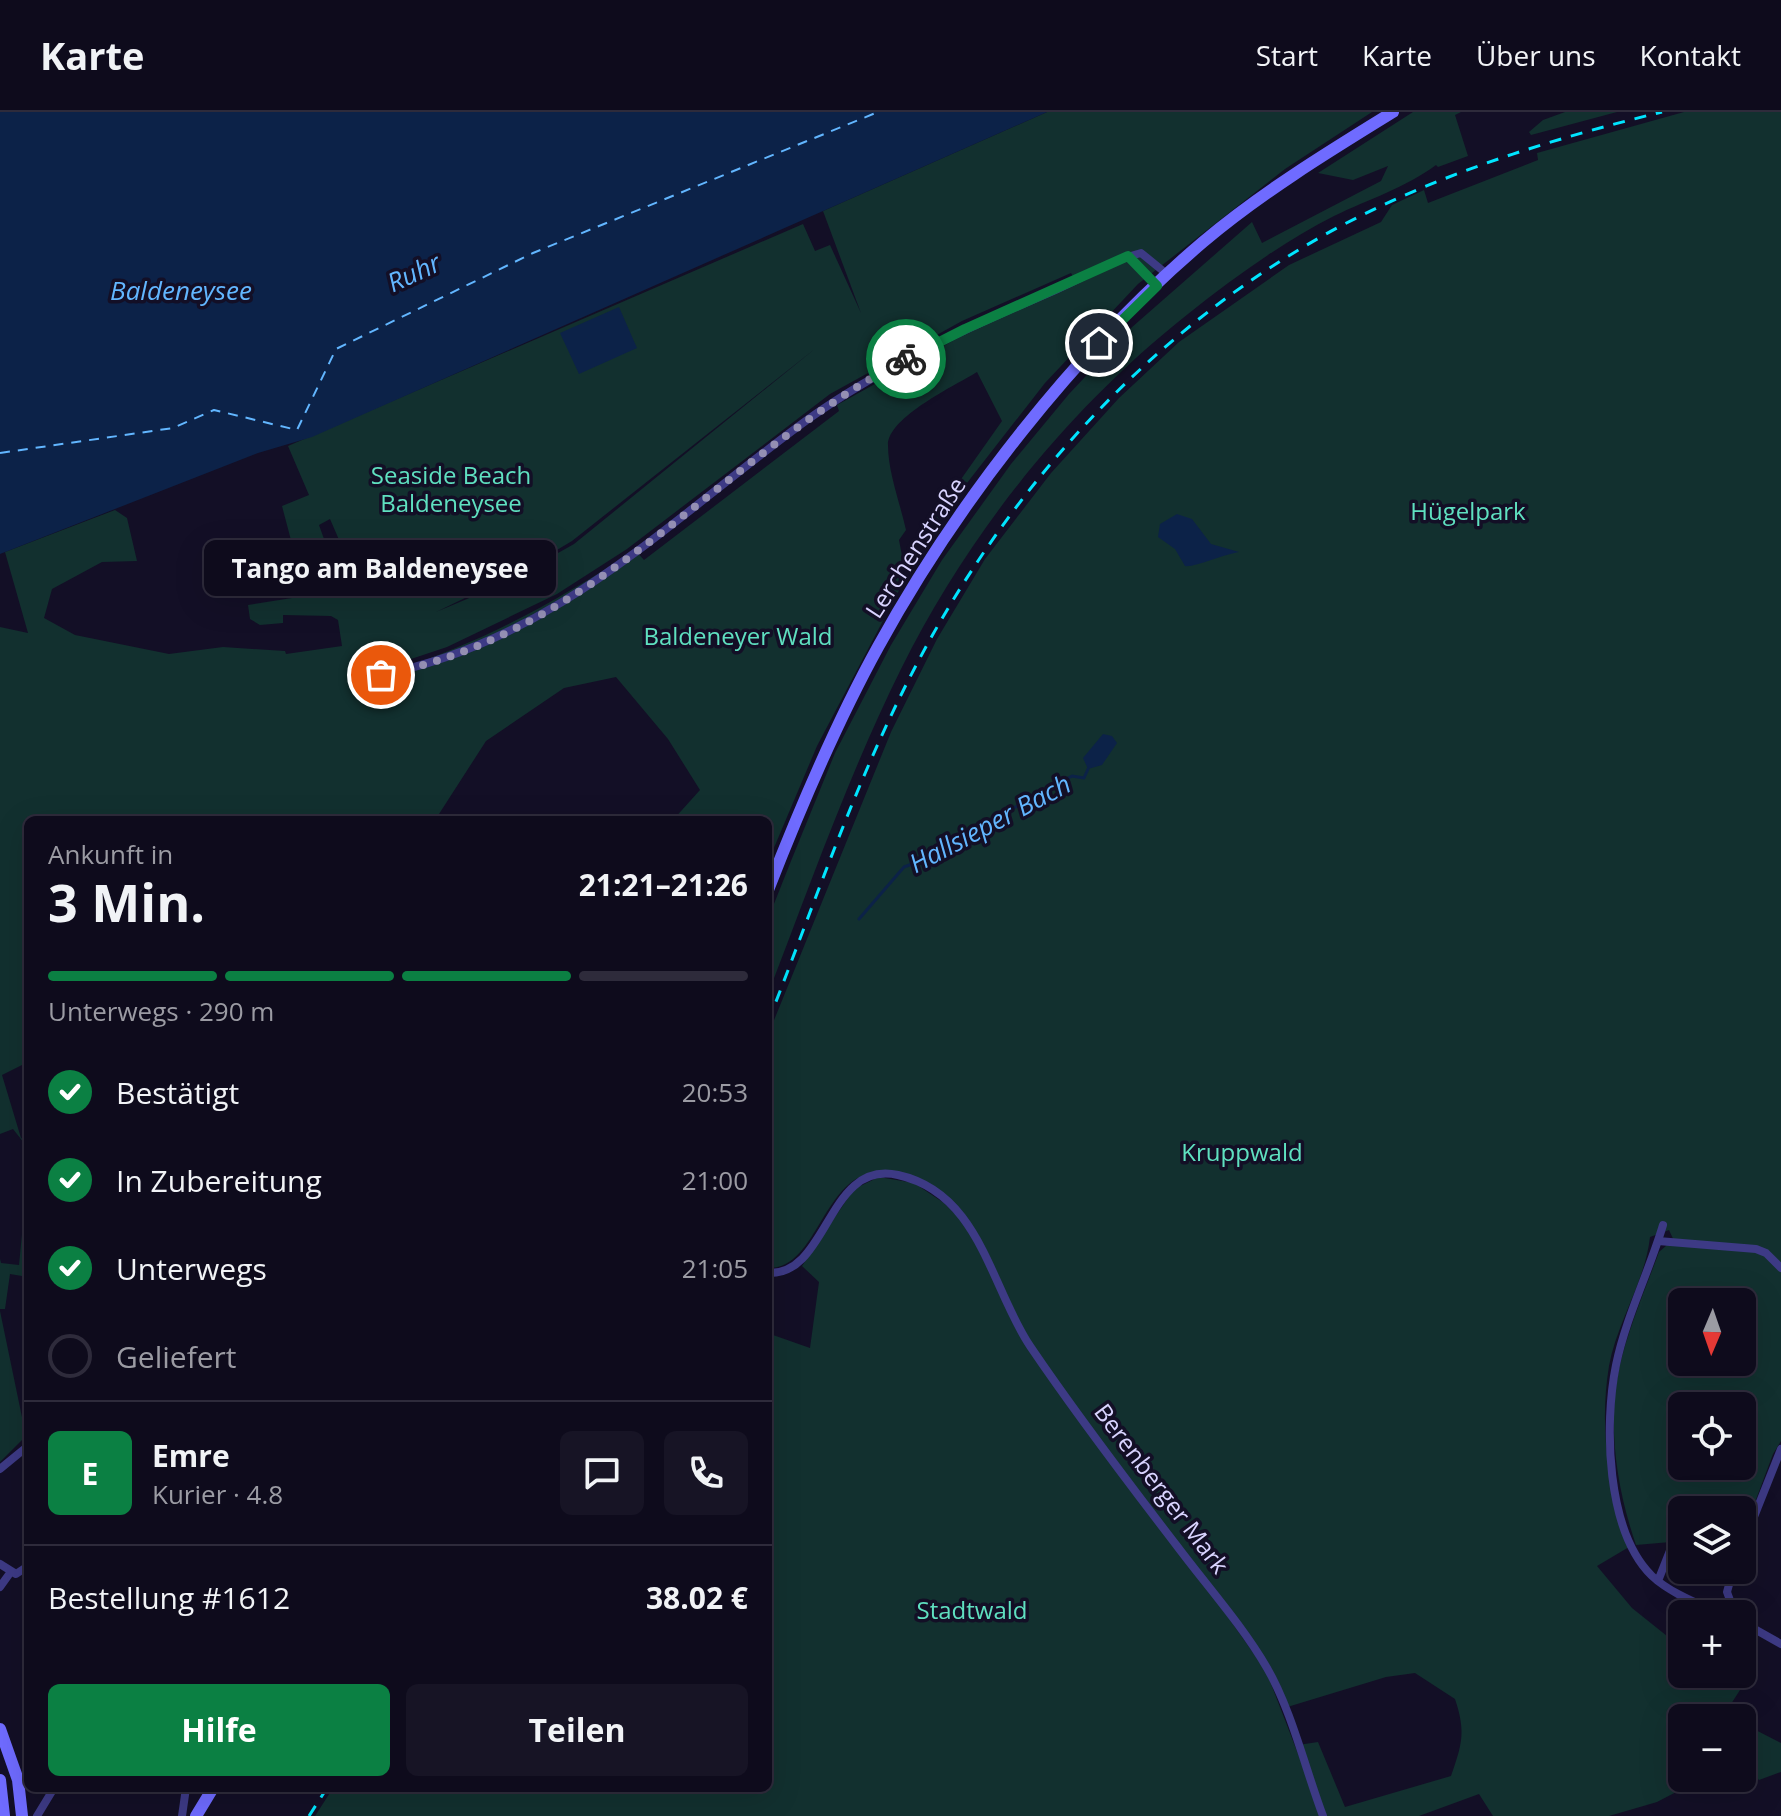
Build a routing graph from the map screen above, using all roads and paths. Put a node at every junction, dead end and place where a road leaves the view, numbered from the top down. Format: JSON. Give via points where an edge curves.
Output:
{"nodes":[{"id":1,"x":1393,"y":112,"type":"edge"},
{"id":2,"x":1128,"y":256,"type":"junction"},
{"id":3,"x":1168,"y":275,"type":"junction"},
{"id":4,"x":1157,"y":286,"type":"junction"},
{"id":5,"x":381,"y":675,"type":"dead end"},
{"id":6,"x":772,"y":881,"type":"edge"},
{"id":7,"x":1663,"y":1225,"type":"dead end"},
{"id":8,"x":1658,"y":1241,"type":"junction"},
{"id":9,"x":1781,"y":1268,"type":"edge"},
{"id":10,"x":772,"y":1272,"type":"edge"},
{"id":11,"x":24,"y":1449,"type":"edge"},
{"id":12,"x":1781,"y":1449,"type":"edge"},
{"id":13,"x":1779,"y":1461,"type":"edge"},
{"id":14,"x":0,"y":1469,"type":"edge"},
{"id":15,"x":1756,"y":1514,"type":"edge"},
{"id":16,"x":1668,"y":1556,"type":"edge"},
{"id":17,"x":0,"y":1564,"type":"edge"},
{"id":18,"x":24,"y":1570,"type":"edge"},
{"id":19,"x":10,"y":1573,"type":"junction"},
{"id":20,"x":1658,"y":1581,"type":"junction"},
{"id":21,"x":0,"y":1587,"type":"edge"},
{"id":22,"x":1694,"y":1600,"type":"edge"},
{"id":23,"x":1756,"y":1630,"type":"edge"},
{"id":24,"x":1781,"y":1644,"type":"edge"},
{"id":25,"x":0,"y":1729,"type":"edge"},
{"id":26,"x":0,"y":1780,"type":"edge"},
{"id":27,"x":52,"y":1792,"type":"edge"},
{"id":28,"x":185,"y":1792,"type":"edge"},
{"id":29,"x":211,"y":1792,"type":"edge"},
{"id":30,"x":4,"y":1816,"type":"edge"},
{"id":31,"x":22,"y":1816,"type":"edge"},
{"id":32,"x":37,"y":1816,"type":"edge"},
{"id":33,"x":182,"y":1816,"type":"edge"},
{"id":34,"x":196,"y":1816,"type":"edge"},
{"id":35,"x":1323,"y":1816,"type":"edge"}],
"edges":[{"from":1,"to":3,"type":"main road","name":"Lerchenstraße","via":[[1318,158],[1204,241]]},
{"from":2,"to":3,"type":"street","via":[[1141,253]]},
{"from":2,"to":4,"type":"street"},
{"from":2,"to":5,"type":"street","via":[[884,370],[806,421],[638,553],[560,604],[456,655]]},
{"from":3,"to":4,"type":"main road","name":"Lerchenstraße"},
{"from":4,"to":6,"type":"main road","name":"Lerchenstraße","via":[[1058,390],[1003,458],[919,579],[843,716]]},
{"from":7,"to":8,"type":"street"},
{"from":8,"to":9,"type":"street","via":[[1756,1249]]},
{"from":8,"to":20,"type":"street","via":[[1620,1348],[1611,1407],[1621,1517],[1631,1547]]},
{"from":10,"to":35,"type":"street","name":"Berenberger Mark","via":[[801,1261],[851,1188],[869,1176],[899,1175],[917,1181],[970,1224],[1028,1343],[1268,1670]]},
{"from":11,"to":14,"type":"street"},
{"from":12,"to":13,"type":"street"},
{"from":13,"to":15,"type":"street"},
{"from":16,"to":20,"type":"street"},
{"from":17,"to":19,"type":"street"},
{"from":18,"to":19,"type":"street"},
{"from":19,"to":21,"type":"street"},
{"from":20,"to":22,"type":"street"},
{"from":23,"to":24,"type":"street"},
{"from":25,"to":31,"type":"main road","via":[[18,1780]]},
{"from":26,"to":30,"type":"main road"},
{"from":27,"to":32,"type":"street"},
{"from":28,"to":33,"type":"street"},
{"from":29,"to":34,"type":"main road"}]}
